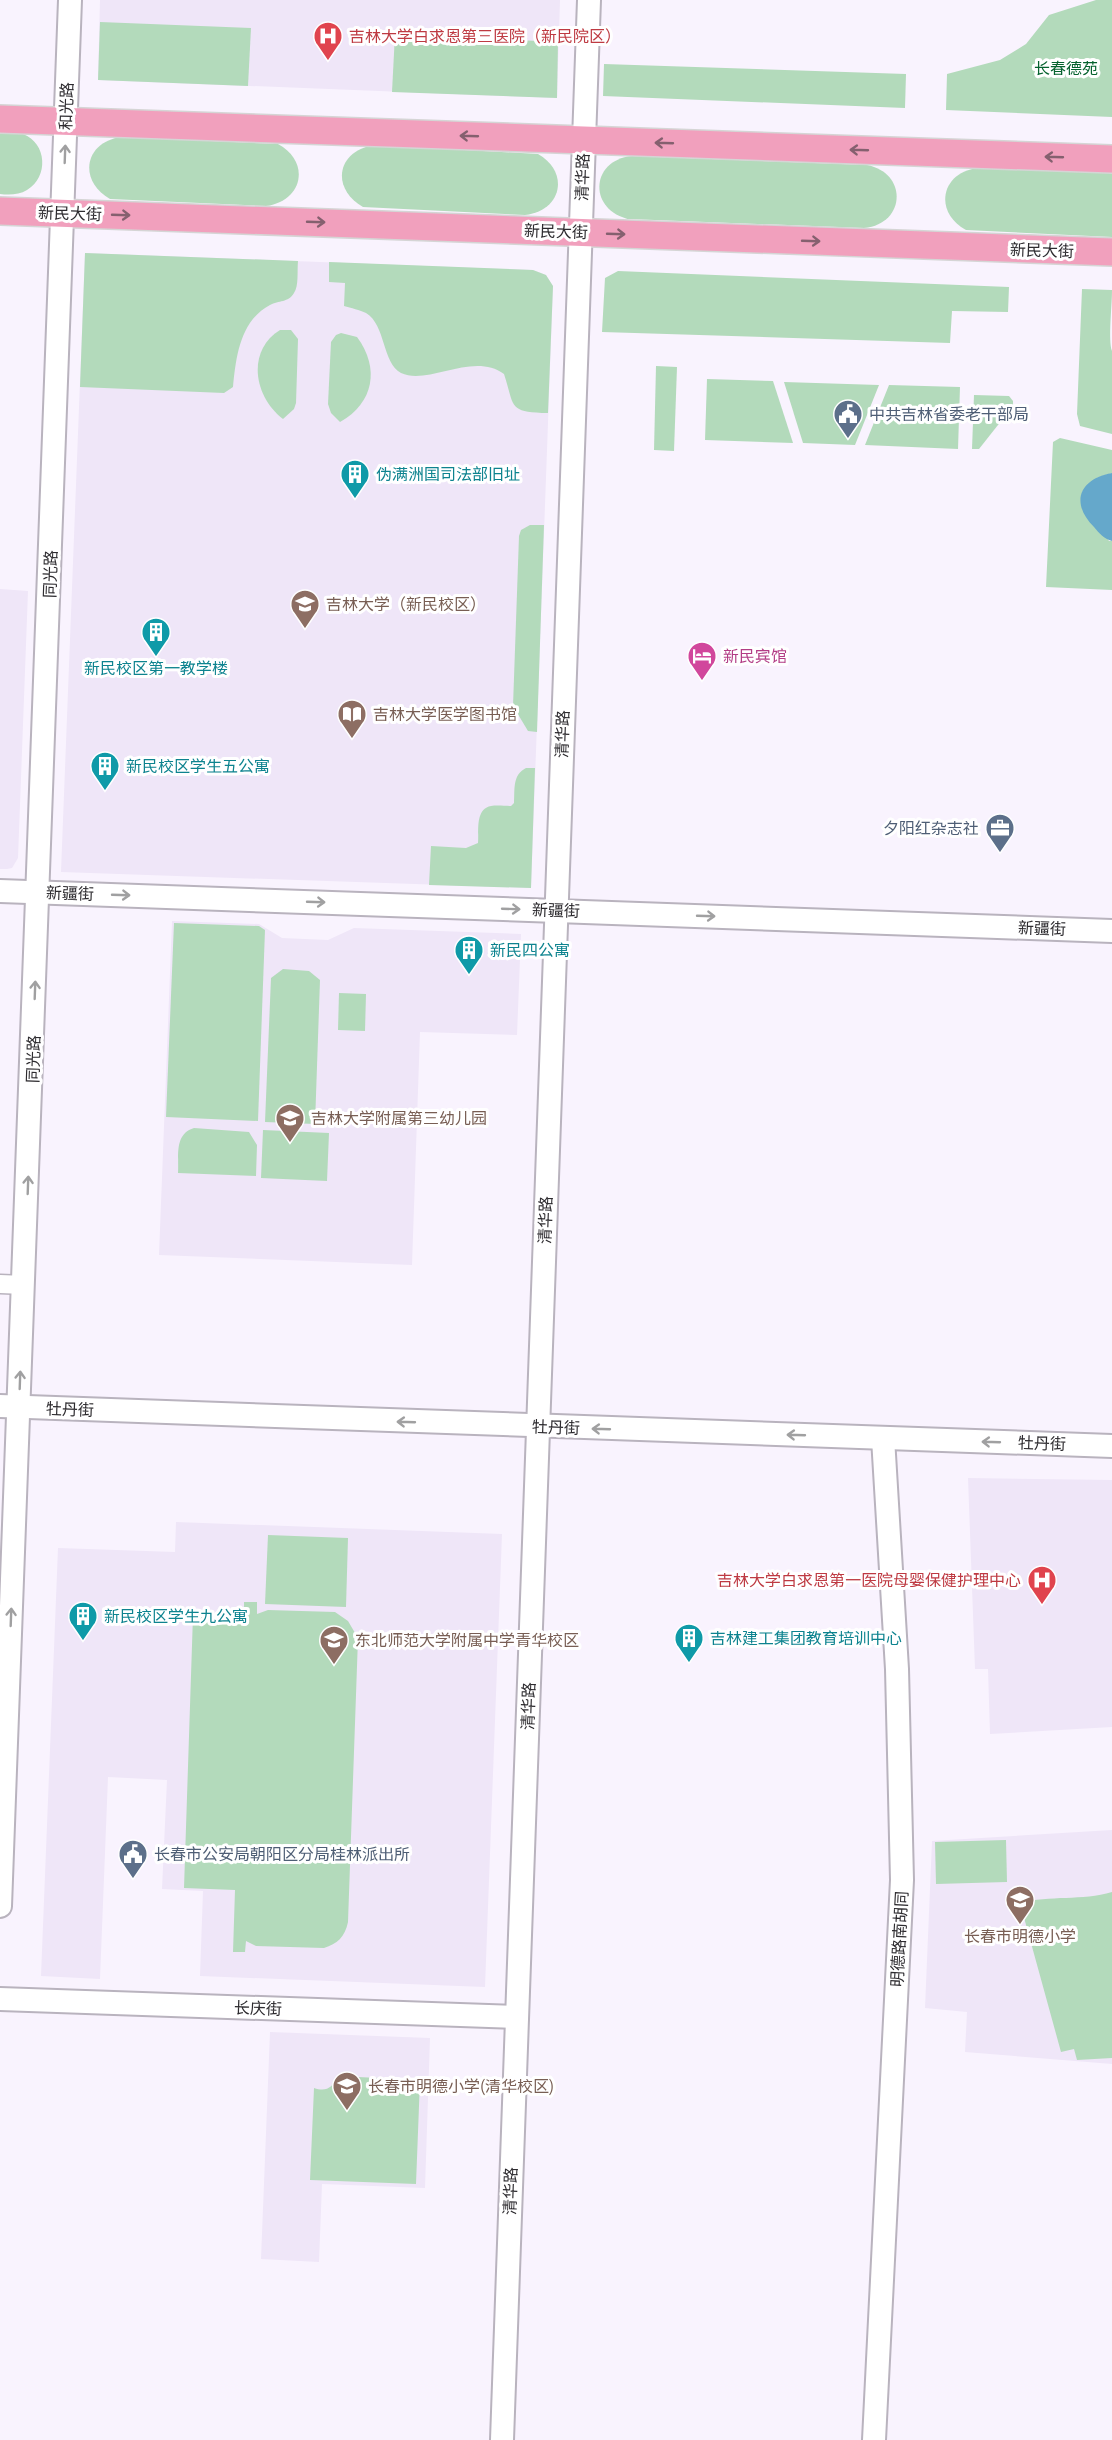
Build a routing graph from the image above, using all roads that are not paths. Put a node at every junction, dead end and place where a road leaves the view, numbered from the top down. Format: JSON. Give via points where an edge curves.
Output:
{"nodes":[{"id":1,"x":70,"y":0,"type":"edge"},
{"id":2,"x":589,"y":0,"type":"edge"},
{"id":3,"x":0,"y":119,"type":"edge"},
{"id":4,"x":66,"y":121,"type":"junction"},
{"id":5,"x":583,"y":140,"type":"junction"},
{"id":6,"x":1112,"y":159,"type":"edge"},
{"id":7,"x":0,"y":210,"type":"edge"},
{"id":8,"x":63,"y":213,"type":"junction"},
{"id":9,"x":580,"y":232,"type":"junction"},
{"id":10,"x":1112,"y":252,"type":"edge"},
{"id":11,"x":0,"y":891,"type":"edge"},
{"id":12,"x":39,"y":892,"type":"junction"},
{"id":13,"x":556,"y":910,"type":"junction"},
{"id":14,"x":1112,"y":931,"type":"edge"},
{"id":15,"x":0,"y":1284,"type":"edge"},
{"id":16,"x":24,"y":1285,"type":"junction"},
{"id":17,"x":10,"y":1407,"type":"edge"},
{"id":18,"x":538,"y":1427,"type":"junction"},
{"id":19,"x":883,"y":1438,"type":"junction"},
{"id":20,"x":1112,"y":1446,"type":"edge"},
{"id":21,"x":0,"y":1906,"type":"edge"},
{"id":22,"x":0,"y":1999,"type":"edge"},
{"id":23,"x":517,"y":2017,"type":"junction"},
{"id":24,"x":502,"y":2440,"type":"edge"},
{"id":25,"x":874,"y":2440,"type":"edge"}],
"edges":[{"from":1,"to":4,"type":"street","name":"和光路"},
{"from":2,"to":5,"type":"street","name":"清华路"},
{"from":3,"to":4,"type":"main road"},
{"from":5,"to":4,"type":"main road","one_way":true},
{"from":8,"to":4,"type":"street","name":"和光路","one_way":true},
{"from":6,"to":5,"type":"main road","one_way":true},
{"from":5,"to":9,"type":"street","name":"清华路"},
{"from":7,"to":8,"type":"main road","name":"新民大街"},
{"from":8,"to":9,"type":"main road","name":"新民大街","one_way":true},
{"from":8,"to":12,"type":"street","name":"同光路"},
{"from":9,"to":10,"type":"main road","name":"新民大街","one_way":true},
{"from":9,"to":13,"type":"street","name":"清华路"},
{"from":11,"to":12,"type":"street","name":"新疆街"},
{"from":12,"to":13,"type":"street","name":"新疆街","one_way":true},
{"from":16,"to":12,"type":"street","name":"同光路","one_way":true},
{"from":13,"to":14,"type":"street","name":"新疆街","one_way":true},
{"from":13,"to":18,"type":"street","name":"清华路"},
{"from":15,"to":16,"type":"street"},
{"from":17,"to":16,"type":"street","name":"同光路","one_way":true},
{"from":18,"to":17,"type":"street","name":"牡丹街","one_way":true},
{"from":21,"to":17,"type":"street","name":"同光路","one_way":true},
{"from":19,"to":18,"type":"street","name":"牡丹街","one_way":true},
{"from":18,"to":23,"type":"street","name":"清华路"},
{"from":20,"to":19,"type":"street","name":"牡丹街","one_way":true},
{"from":19,"to":25,"type":"street","name":"明德路南胡同","via":[[897,1669],[902,1880]]},
{"from":22,"to":23,"type":"street","name":"长庆街"},
{"from":23,"to":24,"type":"street","name":"清华路"}]}
